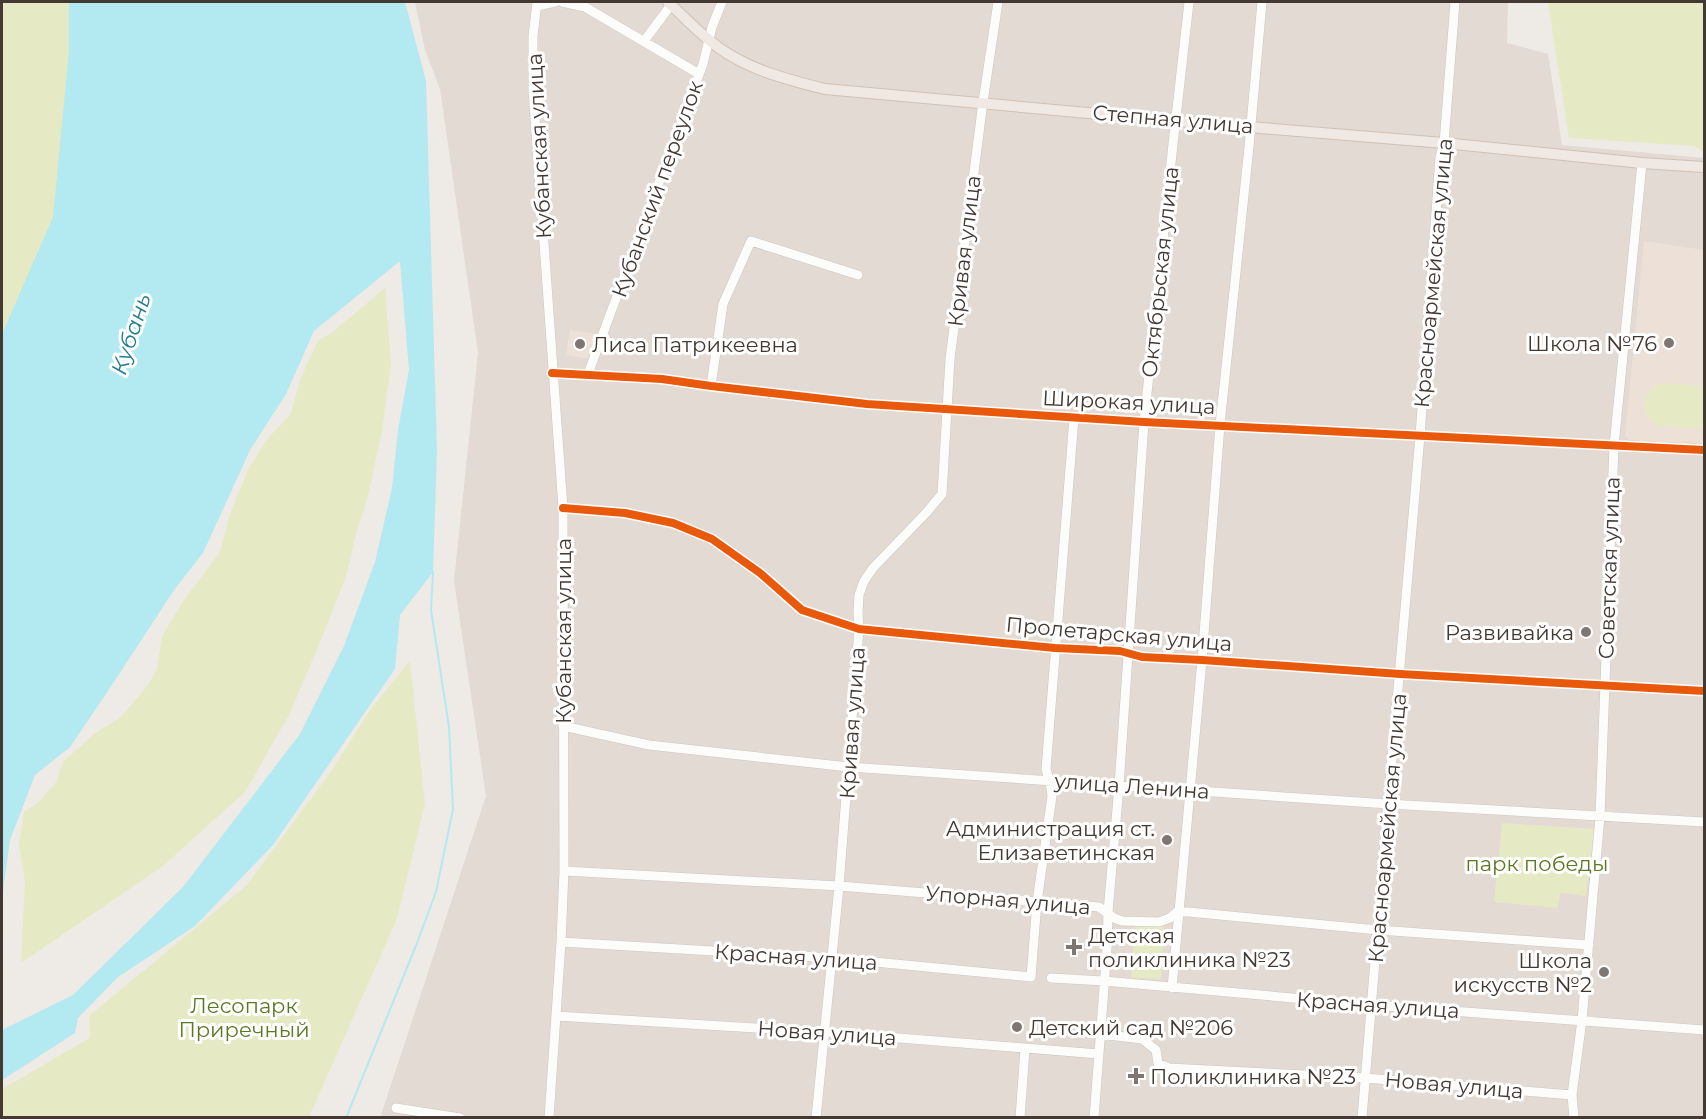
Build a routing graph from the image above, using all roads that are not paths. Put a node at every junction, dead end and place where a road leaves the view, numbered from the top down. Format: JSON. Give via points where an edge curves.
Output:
{"nodes":[{"id":1,"x":555,"y":2,"type":"edge"},
{"id":2,"x":562,"y":2,"type":"edge"},
{"id":3,"x":722,"y":2,"type":"edge"},
{"id":4,"x":998,"y":2,"type":"edge"},
{"id":5,"x":1189,"y":2,"type":"edge"},
{"id":6,"x":1262,"y":2,"type":"edge"},
{"id":7,"x":1455,"y":2,"type":"edge"},
{"id":8,"x":670,"y":3,"type":"edge"},
{"id":9,"x":537,"y":4,"type":"edge"},
{"id":10,"x":644,"y":41,"type":"junction"},
{"id":11,"x":709,"y":41,"type":"junction"},
{"id":12,"x":699,"y":74,"type":"junction"},
{"id":13,"x":982,"y":102,"type":"junction"},
{"id":14,"x":1176,"y":121,"type":"junction"},
{"id":15,"x":1251,"y":126,"type":"junction"},
{"id":16,"x":1444,"y":143,"type":"junction"},
{"id":17,"x":1642,"y":163,"type":"junction"},
{"id":18,"x":1704,"y":167,"type":"edge"},
{"id":19,"x":858,"y":275,"type":"dead end"},
{"id":20,"x":552,"y":373,"type":"junction"},
{"id":21,"x":588,"y":374,"type":"junction"},
{"id":22,"x":711,"y":387,"type":"junction"},
{"id":23,"x":947,"y":409,"type":"junction"},
{"id":24,"x":1074,"y":418,"type":"junction"},
{"id":25,"x":1144,"y":422,"type":"junction"},
{"id":26,"x":1220,"y":425,"type":"junction"},
{"id":27,"x":1420,"y":436,"type":"junction"},
{"id":28,"x":1614,"y":446,"type":"junction"},
{"id":29,"x":1704,"y":450,"type":"edge"},
{"id":30,"x":563,"y":508,"type":"junction"},
{"id":31,"x":859,"y":629,"type":"junction"},
{"id":32,"x":1055,"y":648,"type":"junction"},
{"id":33,"x":1128,"y":654,"type":"junction"},
{"id":34,"x":1202,"y":660,"type":"junction"},
{"id":35,"x":1400,"y":674,"type":"junction"},
{"id":36,"x":1605,"y":686,"type":"junction"},
{"id":37,"x":1704,"y":691,"type":"edge"},
{"id":38,"x":563,"y":726,"type":"junction"},
{"id":39,"x":849,"y":767,"type":"junction"},
{"id":40,"x":1049,"y":780,"type":"junction"},
{"id":41,"x":1119,"y":786,"type":"junction"},
{"id":42,"x":1189,"y":791,"type":"junction"},
{"id":43,"x":1388,"y":804,"type":"junction"},
{"id":44,"x":1600,"y":816,"type":"junction"},
{"id":45,"x":1704,"y":822,"type":"edge"},
{"id":46,"x":564,"y":871,"type":"junction"},
{"id":47,"x":839,"y":886,"type":"junction"},
{"id":48,"x":1037,"y":902,"type":"junction"},
{"id":49,"x":1178,"y":911,"type":"junction"},
{"id":50,"x":1108,"y":912,"type":"junction"},
{"id":51,"x":1378,"y":930,"type":"junction"},
{"id":52,"x":561,"y":942,"type":"junction"},
{"id":53,"x":1589,"y":945,"type":"junction"},
{"id":54,"x":833,"y":958,"type":"junction"},
{"id":55,"x":1051,"y":978,"type":"dead end"},
{"id":56,"x":1104,"y":981,"type":"junction"},
{"id":57,"x":1172,"y":988,"type":"junction"},
{"id":58,"x":1371,"y":1005,"type":"junction"},
{"id":59,"x":556,"y":1016,"type":"junction"},
{"id":60,"x":1582,"y":1020,"type":"junction"},
{"id":61,"x":1704,"y":1030,"type":"edge"},
{"id":62,"x":824,"y":1032,"type":"junction"},
{"id":63,"x":1100,"y":1034,"type":"junction"},
{"id":64,"x":1025,"y":1049,"type":"junction"},
{"id":65,"x":1099,"y":1054,"type":"junction"},
{"id":66,"x":1365,"y":1078,"type":"junction"},
{"id":67,"x":1572,"y":1095,"type":"junction"},
{"id":68,"x":396,"y":1108,"type":"dead end"},
{"id":69,"x":460,"y":1118,"type":"edge"},
{"id":70,"x":549,"y":1118,"type":"edge"},
{"id":71,"x":816,"y":1118,"type":"edge"},
{"id":72,"x":1020,"y":1118,"type":"edge"},
{"id":73,"x":1094,"y":1118,"type":"edge"},
{"id":74,"x":1362,"y":1118,"type":"edge"},
{"id":75,"x":1574,"y":1118,"type":"edge"}],
"edges":[{"from":1,"to":9,"type":"street"},
{"from":2,"to":10,"type":"street","via":[[585,7]]},
{"from":3,"to":11,"type":"street","name":"Кубанский переулок"},
{"from":4,"to":13,"type":"street","name":"Кривая улица"},
{"from":5,"to":14,"type":"street","name":"Октябрьская улица"},
{"from":6,"to":15,"type":"street"},
{"from":7,"to":16,"type":"street","name":"Красноармейская улица"},
{"from":8,"to":10,"type":"street"},
{"from":8,"to":11,"type":"main road","name":"Степная улица"},
{"from":9,"to":20,"type":"street","name":"Кубанская улица","via":[[533,90]]},
{"from":10,"to":12,"type":"street"},
{"from":11,"to":12,"type":"street","name":"Кубанский переулок"},
{"from":11,"to":13,"type":"main road","name":"Степная улица","via":[[743,62],[825,89]]},
{"from":12,"to":21,"type":"street","name":"Кубанский переулок"},
{"from":13,"to":14,"type":"main road","name":"Степная улица"},
{"from":13,"to":23,"type":"street","name":"Кривая улица"},
{"from":14,"to":15,"type":"main road","name":"Степная улица"},
{"from":14,"to":25,"type":"street","name":"Октябрьская улица"},
{"from":15,"to":16,"type":"main road","name":"Степная улица"},
{"from":15,"to":26,"type":"street"},
{"from":16,"to":17,"type":"main road","name":"Степная улица"},
{"from":16,"to":27,"type":"street","name":"Красноармейская улица"},
{"from":17,"to":18,"type":"main road","name":"Степная улица"},
{"from":17,"to":28,"type":"street","name":"Советская улица"},
{"from":19,"to":22,"type":"street","via":[[751,241],[723,304]]},
{"from":20,"to":21,"type":"street","name":"Широкая улица"},
{"from":20,"to":30,"type":"street","name":"Кубанская улица"},
{"from":21,"to":22,"type":"street","name":"Широкая улица"},
{"from":22,"to":23,"type":"street","name":"Широкая улица"},
{"from":23,"to":24,"type":"street","name":"Широкая улица"},
{"from":23,"to":31,"type":"street","name":"Кривая улица","via":[[942,494],[864,581],[859,595]]},
{"from":24,"to":25,"type":"street","name":"Широкая улица"},
{"from":24,"to":32,"type":"street"},
{"from":25,"to":26,"type":"street","name":"Широкая улица"},
{"from":25,"to":33,"type":"street","name":"Октябрьская улица"},
{"from":26,"to":27,"type":"street","name":"Широкая улица"},
{"from":26,"to":34,"type":"street"},
{"from":27,"to":28,"type":"street","name":"Широкая улица"},
{"from":27,"to":35,"type":"street","name":"Красноармейская улица"},
{"from":28,"to":29,"type":"street","name":"Широкая улица"},
{"from":28,"to":36,"type":"street","name":"Советская улица"},
{"from":30,"to":31,"type":"street","name":"Пролетарская улица","via":[[673,523],[712,539],[760,573],[802,610]]},
{"from":30,"to":38,"type":"street","name":"Кубанская улица"},
{"from":31,"to":32,"type":"street","name":"Пролетарская улица"},
{"from":31,"to":39,"type":"street","name":"Кривая улица"},
{"from":32,"to":33,"type":"street","name":"Пролетарская улица"},
{"from":32,"to":40,"type":"street","via":[[1046,769]]},
{"from":33,"to":34,"type":"street","name":"Пролетарская улица"},
{"from":33,"to":41,"type":"street","name":"Октябрьская улица"},
{"from":34,"to":35,"type":"street","name":"Пролетарская улица"},
{"from":34,"to":42,"type":"street"},
{"from":35,"to":36,"type":"street","name":"Пролетарская улица"},
{"from":35,"to":43,"type":"street","name":"Красноармейская улица"},
{"from":36,"to":37,"type":"street","name":"Пролетарская улица"},
{"from":36,"to":44,"type":"street","name":"Советская улица"},
{"from":38,"to":39,"type":"street","name":"улица Ленина","via":[[649,745]]},
{"from":38,"to":46,"type":"street","name":"Кубанская улица"},
{"from":39,"to":40,"type":"street","name":"улица Ленина"},
{"from":39,"to":47,"type":"street","name":"Кривая улица"},
{"from":40,"to":41,"type":"street","name":"улица Ленина"},
{"from":40,"to":48,"type":"street","via":[[1052,796]]},
{"from":41,"to":42,"type":"street","name":"улица Ленина"},
{"from":41,"to":50,"type":"street","name":"Октябрьская улица"},
{"from":42,"to":43,"type":"street","name":"улица Ленина"},
{"from":42,"to":49,"type":"street"},
{"from":43,"to":44,"type":"street","name":"улица Ленина"},
{"from":43,"to":51,"type":"street","name":"Красноармейская улица"},
{"from":44,"to":45,"type":"street","name":"улица Ленина"},
{"from":44,"to":53,"type":"street","name":"Советская улица"},
{"from":46,"to":47,"type":"street","name":"Упорная улица"},
{"from":46,"to":52,"type":"street","name":"Кубанская улица"},
{"from":47,"to":48,"type":"street","name":"Упорная улица"},
{"from":47,"to":54,"type":"street","name":"Кривая улица"},
{"from":48,"to":50,"type":"street","name":"Упорная улица","via":[[1099,907]]},
{"from":48,"to":54,"type":"street","name":"Красная улица","via":[[1031,977]]},
{"from":49,"to":50,"type":"street","name":"Упорная улица","via":[[1159,922],[1122,921]]},
{"from":49,"to":51,"type":"street","name":"Упорная улица"},
{"from":49,"to":57,"type":"street"},
{"from":50,"to":56,"type":"street","name":"Октябрьская улица"},
{"from":51,"to":53,"type":"street","name":"Упорная улица"},
{"from":51,"to":58,"type":"street","name":"Красноармейская улица"},
{"from":52,"to":54,"type":"street","name":"Красная улица"},
{"from":52,"to":59,"type":"street","name":"Кубанская улица"},
{"from":53,"to":60,"type":"street","name":"Советская улица"},
{"from":54,"to":62,"type":"street","name":"Кривая улица"},
{"from":55,"to":56,"type":"street","name":"Красная улица"},
{"from":56,"to":57,"type":"street","name":"Красная улица"},
{"from":56,"to":63,"type":"street","name":"Октябрьская улица"},
{"from":57,"to":58,"type":"street","name":"Красная улица"},
{"from":58,"to":60,"type":"street","name":"Красная улица"},
{"from":58,"to":66,"type":"street","name":"Красноармейская улица"},
{"from":59,"to":62,"type":"street","name":"Новая улица"},
{"from":59,"to":70,"type":"street","name":"Кубанская улица"},
{"from":60,"to":61,"type":"street","name":"Красная улица"},
{"from":60,"to":67,"type":"street","name":"Советская улица"},
{"from":62,"to":64,"type":"street","name":"Новая улица"},
{"from":62,"to":71,"type":"street","name":"Кривая улица"},
{"from":63,"to":65,"type":"street","name":"Октябрьская улица"},
{"from":63,"to":66,"type":"street","name":"Новая улица","via":[[1142,1040],[1156,1050],[1158,1063],[1169,1068]]},
{"from":64,"to":65,"type":"street","name":"Новая улица"},
{"from":64,"to":72,"type":"street"},
{"from":65,"to":73,"type":"street","name":"Октябрьская улица"},
{"from":66,"to":67,"type":"street","name":"Новая улица"},
{"from":66,"to":74,"type":"street","name":"Красноармейская улица"},
{"from":67,"to":75,"type":"street","name":"Советская улица"},
{"from":68,"to":69,"type":"street"}]}
